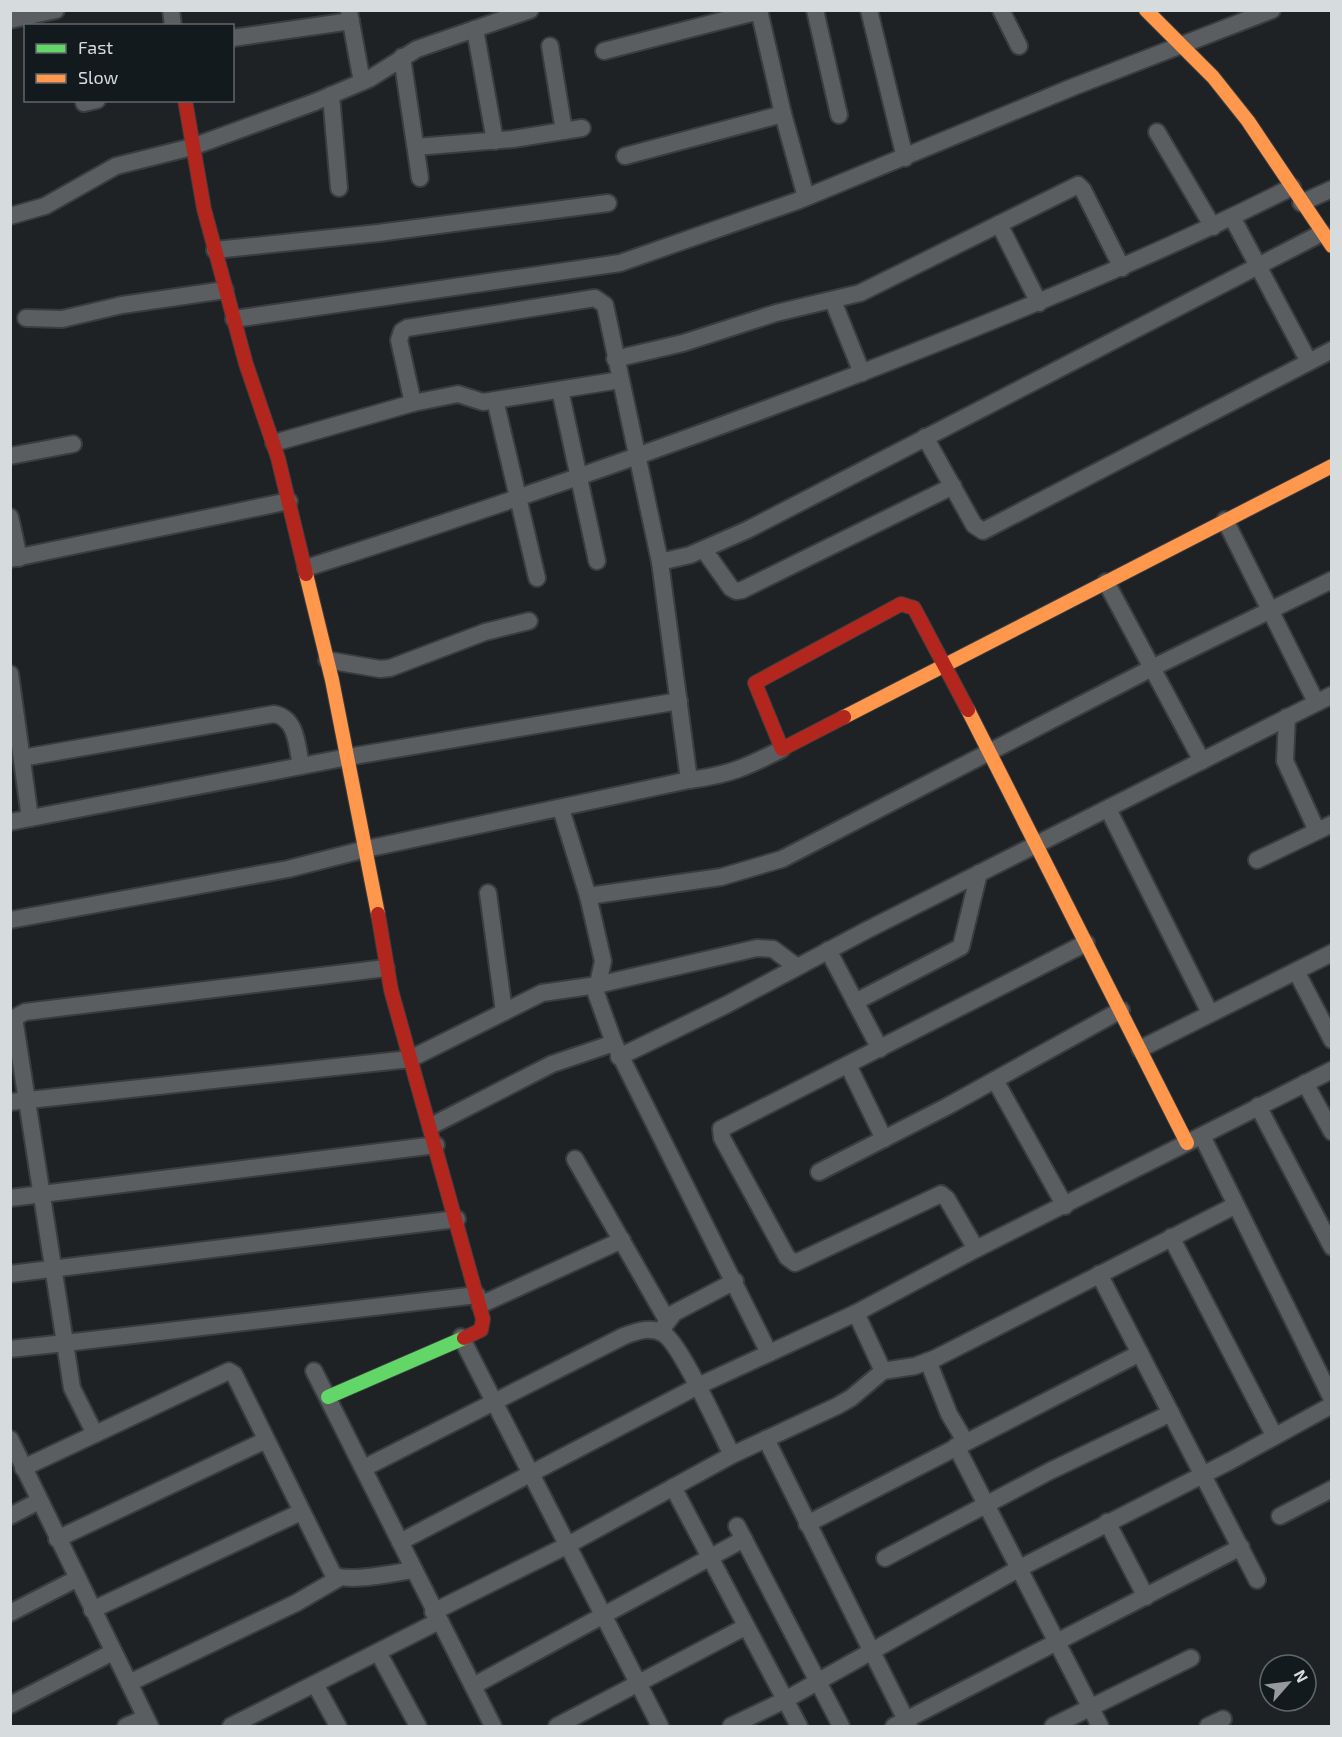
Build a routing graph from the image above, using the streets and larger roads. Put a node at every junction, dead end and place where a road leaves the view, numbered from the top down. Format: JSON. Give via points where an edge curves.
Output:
{"nodes":[{"id":1,"x":56,"y":10,"type":"edge"},
{"id":2,"x":530,"y":10,"type":"edge"},
{"id":3,"x":815,"y":10,"type":"edge"},
{"id":4,"x":869,"y":10,"type":"edge"},
{"id":5,"x":1001,"y":10,"type":"edge"},
{"id":6,"x":1146,"y":10,"type":"edge"},
{"id":7,"x":759,"y":11,"type":"edge"},
{"id":8,"x":1269,"y":11,"type":"edge"},
{"id":9,"x":350,"y":16,"type":"edge"},
{"id":10,"x":10,"y":20,"type":"edge"},
{"id":11,"x":475,"y":28,"type":"junction"},
{"id":12,"x":234,"y":38,"type":"edge"},
{"id":13,"x":1181,"y":45,"type":"junction"},
{"id":14,"x":550,"y":46,"type":"dead end"},
{"id":15,"x":1019,"y":46,"type":"dead end"},
{"id":16,"x":604,"y":51,"type":"dead end"},
{"id":17,"x":402,"y":57,"type":"junction"},
{"id":18,"x":362,"y":82,"type":"junction"},
{"id":19,"x":331,"y":95,"type":"junction"},
{"id":20,"x":185,"y":102,"type":"edge"},
{"id":21,"x":783,"y":114,"type":"junction"},
{"id":22,"x":839,"y":115,"type":"dead end"},
{"id":23,"x":582,"y":128,"type":"dead end"},
{"id":24,"x":564,"y":131,"type":"junction"},
{"id":25,"x":1157,"y":132,"type":"dead end"},
{"id":26,"x":495,"y":141,"type":"junction"},
{"id":27,"x":192,"y":147,"type":"junction"},
{"id":28,"x":416,"y":147,"type":"junction"},
{"id":29,"x":625,"y":156,"type":"dead end"},
{"id":30,"x":905,"y":158,"type":"junction"},
{"id":31,"x":420,"y":178,"type":"dead end"},
{"id":32,"x":1292,"y":187,"type":"junction"},
{"id":33,"x":339,"y":188,"type":"dead end"},
{"id":34,"x":1332,"y":189,"type":"edge"},
{"id":35,"x":806,"y":197,"type":"junction"},
{"id":36,"x":1301,"y":202,"type":"junction"},
{"id":37,"x":609,"y":203,"type":"dead end"},
{"id":38,"x":10,"y":216,"type":"edge"},
{"id":39,"x":1232,"y":218,"type":"junction"},
{"id":40,"x":999,"y":224,"type":"junction"},
{"id":41,"x":1213,"y":227,"type":"junction"},
{"id":42,"x":1327,"y":239,"type":"edge"},
{"id":43,"x":215,"y":250,"type":"junction"},
{"id":44,"x":1258,"y":267,"type":"junction"},
{"id":45,"x":1122,"y":268,"type":"junction"},
{"id":46,"x":225,"y":290,"type":"junction"},
{"id":47,"x":833,"y":301,"type":"junction"},
{"id":48,"x":1039,"y":303,"type":"junction"},
{"id":49,"x":26,"y":318,"type":"dead end"},
{"id":50,"x":234,"y":319,"type":"junction"},
{"id":51,"x":1332,"y":350,"type":"edge"},
{"id":52,"x":615,"y":359,"type":"junction"},
{"id":53,"x":1309,"y":362,"type":"junction"},
{"id":54,"x":862,"y":373,"type":"junction"},
{"id":55,"x":620,"y":380,"type":"junction"},
{"id":56,"x":560,"y":390,"type":"junction"},
{"id":57,"x":495,"y":400,"type":"junction"},
{"id":58,"x":413,"y":403,"type":"junction"},
{"id":59,"x":926,"y":437,"type":"junction"},
{"id":60,"x":274,"y":443,"type":"junction"},
{"id":61,"x":73,"y":444,"type":"dead end"},
{"id":62,"x":10,"y":456,"type":"edge"},
{"id":63,"x":637,"y":456,"type":"junction"},
{"id":64,"x":1332,"y":466,"type":"edge"},
{"id":65,"x":580,"y":476,"type":"junction"},
{"id":66,"x":953,"y":486,"type":"junction"},
{"id":67,"x":519,"y":498,"type":"junction"},
{"id":68,"x":289,"y":501,"type":"junction"},
{"id":69,"x":10,"y":517,"type":"edge"},
{"id":70,"x":1225,"y":520,"type":"junction"},
{"id":71,"x":704,"y":550,"type":"junction"},
{"id":72,"x":15,"y":559,"type":"edge"},
{"id":73,"x":597,"y":561,"type":"dead end"},
{"id":74,"x":660,"y":562,"type":"junction"},
{"id":75,"x":306,"y":568,"type":"junction"},
{"id":76,"x":537,"y":578,"type":"dead end"},
{"id":77,"x":1332,"y":580,"type":"edge"},
{"id":78,"x":1106,"y":582,"type":"junction"},
{"id":79,"x":1270,"y":612,"type":"junction"},
{"id":80,"x":529,"y":621,"type":"dead end"},
{"id":81,"x":327,"y":660,"type":"junction"},
{"id":82,"x":945,"y":666,"type":"junction"},
{"id":83,"x":1152,"y":668,"type":"junction"},
{"id":84,"x":10,"y":674,"type":"edge"},
{"id":85,"x":1332,"y":695,"type":"edge"},
{"id":86,"x":679,"y":701,"type":"junction"},
{"id":87,"x":1316,"y":702,"type":"junction"},
{"id":88,"x":1287,"y":717,"type":"junction"},
{"id":89,"x":782,"y":748,"type":"junction"},
{"id":90,"x":991,"y":752,"type":"junction"},
{"id":91,"x":348,"y":757,"type":"junction"},
{"id":92,"x":22,"y":758,"type":"junction"},
{"id":93,"x":1202,"y":761,"type":"junction"},
{"id":94,"x":301,"y":766,"type":"junction"},
{"id":95,"x":689,"y":780,"type":"junction"},
{"id":96,"x":561,"y":809,"type":"junction"},
{"id":97,"x":1108,"y":809,"type":"junction"},
{"id":98,"x":30,"y":818,"type":"junction"},
{"id":99,"x":10,"y":822,"type":"edge"},
{"id":100,"x":1324,"y":827,"type":"edge"},
{"id":101,"x":1035,"y":844,"type":"junction"},
{"id":102,"x":366,"y":849,"type":"junction"},
{"id":103,"x":1257,"y":860,"type":"dead end"},
{"id":104,"x":979,"y":873,"type":"junction"},
{"id":105,"x":488,"y":893,"type":"dead end"},
{"id":106,"x":588,"y":896,"type":"junction"},
{"id":107,"x":10,"y":920,"type":"edge"},
{"id":108,"x":1086,"y":943,"type":"junction"},
{"id":109,"x":828,"y":950,"type":"junction"},
{"id":110,"x":1332,"y":952,"type":"edge"},
{"id":111,"x":796,"y":967,"type":"junction"},
{"id":112,"x":386,"y":968,"type":"junction"},
{"id":113,"x":1296,"y":971,"type":"junction"},
{"id":114,"x":597,"y":985,"type":"junction"},
{"id":115,"x":855,"y":1002,"type":"junction"},
{"id":116,"x":1121,"y":1010,"type":"junction"},
{"id":117,"x":504,"y":1012,"type":"junction"},
{"id":118,"x":1210,"y":1013,"type":"junction"},
{"id":119,"x":12,"y":1028,"type":"edge"},
{"id":120,"x":1332,"y":1040,"type":"edge"},
{"id":121,"x":880,"y":1049,"type":"junction"},
{"id":122,"x":1140,"y":1049,"type":"junction"},
{"id":123,"x":617,"y":1050,"type":"junction"},
{"id":124,"x":410,"y":1059,"type":"junction"},
{"id":125,"x":849,"y":1065,"type":"junction"},
{"id":126,"x":1332,"y":1070,"type":"edge"},
{"id":127,"x":995,"y":1080,"type":"junction"},
{"id":128,"x":1305,"y":1083,"type":"junction"},
{"id":129,"x":28,"y":1100,"type":"junction"},
{"id":130,"x":10,"y":1102,"type":"edge"},
{"id":131,"x":1258,"y":1106,"type":"junction"},
{"id":132,"x":430,"y":1126,"type":"junction"},
{"id":133,"x":1332,"y":1132,"type":"edge"},
{"id":134,"x":884,"y":1138,"type":"junction"},
{"id":135,"x":1195,"y":1140,"type":"junction"},
{"id":136,"x":436,"y":1145,"type":"junction"},
{"id":137,"x":575,"y":1159,"type":"dead end"},
{"id":138,"x":819,"y":1172,"type":"dead end"},
{"id":139,"x":44,"y":1195,"type":"junction"},
{"id":140,"x":10,"y":1198,"type":"edge"},
{"id":141,"x":1065,"y":1206,"type":"junction"},
{"id":142,"x":1234,"y":1206,"type":"junction"},
{"id":143,"x":457,"y":1219,"type":"junction"},
{"id":144,"x":1325,"y":1219,"type":"edge"},
{"id":145,"x":1171,"y":1237,"type":"junction"},
{"id":146,"x":622,"y":1240,"type":"junction"},
{"id":147,"x":1332,"y":1247,"type":"edge"},
{"id":148,"x":976,"y":1249,"type":"junction"},
{"id":149,"x":53,"y":1269,"type":"junction"},
{"id":150,"x":10,"y":1274,"type":"edge"},
{"id":151,"x":1099,"y":1274,"type":"junction"},
{"id":152,"x":735,"y":1281,"type":"junction"},
{"id":153,"x":478,"y":1300,"type":"junction"},
{"id":154,"x":856,"y":1312,"type":"junction"},
{"id":155,"x":663,"y":1327,"type":"junction"},
{"id":156,"x":461,"y":1337,"type":"junction"},
{"id":157,"x":65,"y":1344,"type":"junction"},
{"id":158,"x":10,"y":1349,"type":"edge"},
{"id":159,"x":769,"y":1353,"type":"junction"},
{"id":160,"x":1140,"y":1353,"type":"junction"},
{"id":161,"x":928,"y":1361,"type":"junction"},
{"id":162,"x":314,"y":1371,"type":"dead end"},
{"id":163,"x":883,"y":1371,"type":"junction"},
{"id":164,"x":698,"y":1386,"type":"junction"},
{"id":165,"x":327,"y":1397,"type":"junction"},
{"id":166,"x":1332,"y":1399,"type":"edge"},
{"id":167,"x":494,"y":1401,"type":"junction"},
{"id":168,"x":1332,"y":1405,"type":"edge"},
{"id":169,"x":1171,"y":1413,"type":"junction"},
{"id":170,"x":95,"y":1434,"type":"junction"},
{"id":171,"x":1274,"y":1436,"type":"junction"},
{"id":172,"x":10,"y":1439,"type":"edge"},
{"id":173,"x":766,"y":1439,"type":"junction"},
{"id":174,"x":266,"y":1440,"type":"junction"},
{"id":175,"x":961,"y":1443,"type":"junction"},
{"id":176,"x":732,"y":1455,"type":"junction"},
{"id":177,"x":24,"y":1468,"type":"junction"},
{"id":178,"x":364,"y":1468,"type":"junction"},
{"id":179,"x":531,"y":1475,"type":"junction"},
{"id":180,"x":1203,"y":1475,"type":"junction"},
{"id":181,"x":673,"y":1487,"type":"junction"},
{"id":182,"x":1332,"y":1489,"type":"edge"},
{"id":183,"x":39,"y":1501,"type":"junction"},
{"id":184,"x":986,"y":1505,"type":"junction"},
{"id":185,"x":301,"y":1512,"type":"junction"},
{"id":186,"x":10,"y":1516,"type":"edge"},
{"id":187,"x":1280,"y":1516,"type":"dead end"},
{"id":188,"x":1107,"y":1522,"type":"junction"},
{"id":189,"x":807,"y":1524,"type":"junction"},
{"id":190,"x":57,"y":1539,"type":"junction"},
{"id":191,"x":400,"y":1542,"type":"junction"},
{"id":192,"x":566,"y":1546,"type":"junction"},
{"id":193,"x":1241,"y":1547,"type":"junction"},
{"id":194,"x":709,"y":1558,"type":"junction"},
{"id":195,"x":885,"y":1558,"type":"dead end"},
{"id":196,"x":1018,"y":1569,"type":"junction"},
{"id":197,"x":414,"y":1570,"type":"junction"},
{"id":198,"x":339,"y":1578,"type":"junction"},
{"id":199,"x":76,"y":1579,"type":"junction"},
{"id":200,"x":1257,"y":1580,"type":"dead end"},
{"id":201,"x":1146,"y":1597,"type":"junction"},
{"id":202,"x":92,"y":1610,"type":"junction"},
{"id":203,"x":10,"y":1612,"type":"edge"},
{"id":204,"x":602,"y":1614,"type":"junction"},
{"id":205,"x":436,"y":1617,"type":"junction"},
{"id":206,"x":745,"y":1627,"type":"junction"},
{"id":207,"x":1058,"y":1644,"type":"junction"},
{"id":208,"x":872,"y":1650,"type":"junction"},
{"id":209,"x":113,"y":1652,"type":"junction"},
{"id":210,"x":378,"y":1652,"type":"junction"},
{"id":211,"x":1191,"y":1658,"type":"dead end"},
{"id":212,"x":819,"y":1681,"type":"junction"},
{"id":213,"x":129,"y":1683,"type":"junction"},
{"id":214,"x":315,"y":1684,"type":"junction"},
{"id":215,"x":638,"y":1684,"type":"junction"},
{"id":216,"x":473,"y":1686,"type":"junction"},
{"id":217,"x":785,"y":1700,"type":"junction"},
{"id":218,"x":10,"y":1705,"type":"edge"},
{"id":219,"x":1091,"y":1708,"type":"junction"},
{"id":220,"x":147,"y":1722,"type":"edge"},
{"id":221,"x":903,"y":1724,"type":"edge"},
{"id":222,"x":126,"y":1726,"type":"edge"},
{"id":223,"x":231,"y":1726,"type":"edge"},
{"id":224,"x":338,"y":1726,"type":"edge"},
{"id":225,"x":418,"y":1726,"type":"edge"},
{"id":226,"x":493,"y":1726,"type":"edge"},
{"id":227,"x":557,"y":1726,"type":"edge"},
{"id":228,"x":660,"y":1726,"type":"edge"},
{"id":229,"x":731,"y":1726,"type":"edge"},
{"id":230,"x":799,"y":1726,"type":"edge"},
{"id":231,"x":841,"y":1726,"type":"edge"},
{"id":232,"x":1053,"y":1726,"type":"edge"},
{"id":233,"x":1100,"y":1726,"type":"edge"}],
"edges":[{"from":1,"to":10,"type":"street"},
{"from":2,"to":11,"type":"street"},
{"from":3,"to":22,"type":"street"},
{"from":4,"to":30,"type":"street"},
{"from":5,"to":15,"type":"street"},
{"from":6,"to":13,"type":"street"},
{"from":7,"to":16,"type":"street"},
{"from":7,"to":21,"type":"street"},
{"from":8,"to":13,"type":"street"},
{"from":9,"to":12,"type":"street"},
{"from":9,"to":18,"type":"street"},
{"from":11,"to":17,"type":"street"},
{"from":11,"to":26,"type":"street"},
{"from":13,"to":30,"type":"street"},
{"from":13,"to":32,"type":"street","via":[[1248,121]]},
{"from":14,"to":24,"type":"street"},
{"from":17,"to":18,"type":"street"},
{"from":17,"to":28,"type":"street"},
{"from":18,"to":19,"type":"street"},
{"from":19,"to":27,"type":"street"},
{"from":19,"to":33,"type":"street"},
{"from":20,"to":27,"type":"street"},
{"from":21,"to":29,"type":"street"},
{"from":21,"to":35,"type":"street"},
{"from":23,"to":24,"type":"street"},
{"from":24,"to":26,"type":"street"},
{"from":25,"to":41,"type":"street"},
{"from":26,"to":28,"type":"street"},
{"from":27,"to":38,"type":"street","via":[[117,166],[45,206]]},
{"from":27,"to":43,"type":"street"},
{"from":28,"to":31,"type":"street"},
{"from":30,"to":35,"type":"street"},
{"from":32,"to":36,"type":"street"},
{"from":32,"to":39,"type":"street"},
{"from":34,"to":36,"type":"street"},
{"from":35,"to":50,"type":"street","via":[[620,263]]},
{"from":36,"to":42,"type":"street"},
{"from":37,"to":43,"type":"street"},
{"from":39,"to":41,"type":"street"},
{"from":39,"to":44,"type":"street"},
{"from":40,"to":45,"type":"street","via":[[1082,186]]},
{"from":40,"to":47,"type":"street","via":[[877,286]]},
{"from":40,"to":48,"type":"street"},
{"from":41,"to":45,"type":"street"},
{"from":42,"to":44,"type":"street"},
{"from":43,"to":46,"type":"street"},
{"from":44,"to":53,"type":"street"},
{"from":44,"to":59,"type":"street"},
{"from":45,"to":48,"type":"street"},
{"from":46,"to":49,"type":"street","via":[[122,305],[62,319]]},
{"from":46,"to":50,"type":"street"},
{"from":47,"to":52,"type":"street","via":[[798,307],[683,343]]},
{"from":47,"to":54,"type":"street"},
{"from":48,"to":54,"type":"street"},
{"from":50,"to":60,"type":"street"},
{"from":51,"to":53,"type":"street"},
{"from":52,"to":55,"type":"street"},
{"from":52,"to":58,"type":"street","via":[[605,305],[595,298],[413,327],[402,331],[399,340]]},
{"from":53,"to":66,"type":"street","via":[[989,530],[974,525]]},
{"from":54,"to":63,"type":"street"},
{"from":55,"to":56,"type":"street"},
{"from":55,"to":63,"type":"street"},
{"from":56,"to":57,"type":"street"},
{"from":56,"to":65,"type":"street"},
{"from":57,"to":58,"type":"street","via":[[478,401],[458,394]]},
{"from":57,"to":67,"type":"street"},
{"from":58,"to":60,"type":"street"},
{"from":59,"to":66,"type":"street"},
{"from":59,"to":71,"type":"street"},
{"from":60,"to":68,"type":"street"},
{"from":61,"to":62,"type":"street"},
{"from":63,"to":65,"type":"street"},
{"from":63,"to":74,"type":"street"},
{"from":64,"to":70,"type":"street"},
{"from":65,"to":67,"type":"street"},
{"from":65,"to":73,"type":"street"},
{"from":66,"to":71,"type":"street","via":[[742,591],[731,588]]},
{"from":67,"to":75,"type":"street"},
{"from":67,"to":76,"type":"street"},
{"from":68,"to":72,"type":"street"},
{"from":68,"to":75,"type":"street"},
{"from":69,"to":72,"type":"street"},
{"from":70,"to":78,"type":"street"},
{"from":70,"to":79,"type":"street"},
{"from":71,"to":74,"type":"street"},
{"from":74,"to":86,"type":"street"},
{"from":75,"to":81,"type":"street"},
{"from":77,"to":79,"type":"street"},
{"from":78,"to":82,"type":"street"},
{"from":78,"to":83,"type":"street"},
{"from":79,"to":83,"type":"street"},
{"from":79,"to":87,"type":"street"},
{"from":80,"to":81,"type":"street","via":[[484,632],[390,668]]},
{"from":81,"to":91,"type":"street"},
{"from":82,"to":89,"type":"street"},
{"from":82,"to":89,"type":"street","via":[[914,608],[901,604],[755,683]]},
{"from":82,"to":90,"type":"street"},
{"from":83,"to":90,"type":"street"},
{"from":83,"to":93,"type":"street"},
{"from":84,"to":92,"type":"street"},
{"from":85,"to":87,"type":"street"},
{"from":86,"to":91,"type":"street"},
{"from":86,"to":95,"type":"street"},
{"from":87,"to":88,"type":"street"},
{"from":88,"to":93,"type":"street"},
{"from":88,"to":100,"type":"street","via":[[1285,761]]},
{"from":89,"to":95,"type":"street","via":[[734,773]]},
{"from":90,"to":101,"type":"street"},
{"from":90,"to":106,"type":"street","via":[[774,861],[721,877]]},
{"from":91,"to":94,"type":"street"},
{"from":91,"to":102,"type":"street"},
{"from":92,"to":94,"type":"street","via":[[274,714],[282,715],[293,727]]},
{"from":92,"to":98,"type":"street"},
{"from":93,"to":97,"type":"street"},
{"from":94,"to":98,"type":"street"},
{"from":95,"to":96,"type":"street"},
{"from":96,"to":102,"type":"street"},
{"from":96,"to":106,"type":"street"},
{"from":97,"to":101,"type":"street"},
{"from":97,"to":118,"type":"street"},
{"from":98,"to":99,"type":"street"},
{"from":100,"to":103,"type":"street"},
{"from":101,"to":104,"type":"street"},
{"from":101,"to":108,"type":"street"},
{"from":102,"to":107,"type":"street","via":[[288,869]]},
{"from":102,"to":112,"type":"street"},
{"from":104,"to":109,"type":"street"},
{"from":104,"to":115,"type":"street","via":[[961,948]]},
{"from":105,"to":117,"type":"street"},
{"from":106,"to":114,"type":"street","via":[[603,961]]},
{"from":108,"to":116,"type":"street"},
{"from":108,"to":121,"type":"street"},
{"from":109,"to":111,"type":"street"},
{"from":109,"to":115,"type":"street"},
{"from":110,"to":113,"type":"street"},
{"from":111,"to":114,"type":"street","via":[[782,954],[765,947]]},
{"from":111,"to":123,"type":"street"},
{"from":112,"to":119,"type":"street","via":[[25,1012],[14,1018]]},
{"from":112,"to":124,"type":"street"},
{"from":113,"to":118,"type":"street"},
{"from":113,"to":120,"type":"street"},
{"from":114,"to":117,"type":"street","via":[[542,993]]},
{"from":114,"to":123,"type":"street","via":[[599,1002]]},
{"from":115,"to":121,"type":"street"},
{"from":116,"to":122,"type":"street"},
{"from":116,"to":127,"type":"street"},
{"from":117,"to":124,"type":"street"},
{"from":118,"to":122,"type":"street"},
{"from":119,"to":129,"type":"street"},
{"from":121,"to":125,"type":"street"},
{"from":122,"to":135,"type":"street"},
{"from":123,"to":132,"type":"street","via":[[552,1064]]},
{"from":123,"to":152,"type":"street"},
{"from":124,"to":129,"type":"street"},
{"from":124,"to":132,"type":"street"},
{"from":125,"to":134,"type":"street"},
{"from":125,"to":148,"type":"street","via":[[721,1129],[722,1138],[787,1257],[800,1262],[941,1194]]},
{"from":126,"to":128,"type":"street"},
{"from":127,"to":134,"type":"street"},
{"from":127,"to":141,"type":"street"},
{"from":128,"to":131,"type":"street"},
{"from":128,"to":133,"type":"street"},
{"from":129,"to":130,"type":"street"},
{"from":129,"to":139,"type":"street"},
{"from":131,"to":135,"type":"street"},
{"from":131,"to":144,"type":"street"},
{"from":132,"to":136,"type":"street"},
{"from":134,"to":138,"type":"street"},
{"from":135,"to":141,"type":"street"},
{"from":135,"to":142,"type":"street"},
{"from":136,"to":139,"type":"street"},
{"from":136,"to":143,"type":"street"},
{"from":137,"to":146,"type":"street"},
{"from":139,"to":140,"type":"street"},
{"from":139,"to":149,"type":"street"},
{"from":141,"to":148,"type":"street"},
{"from":142,"to":145,"type":"street"},
{"from":142,"to":166,"type":"street"},
{"from":143,"to":149,"type":"street"},
{"from":143,"to":153,"type":"street"},
{"from":144,"to":147,"type":"street"},
{"from":145,"to":151,"type":"street"},
{"from":145,"to":171,"type":"street"},
{"from":146,"to":153,"type":"street"},
{"from":146,"to":155,"type":"street"},
{"from":148,"to":154,"type":"street"},
{"from":149,"to":150,"type":"street"},
{"from":149,"to":157,"type":"street"},
{"from":151,"to":160,"type":"street"},
{"from":151,"to":161,"type":"street"},
{"from":152,"to":155,"type":"street","via":[[682,1308]]},
{"from":152,"to":159,"type":"street"},
{"from":153,"to":156,"type":"street","via":[[482,1327]]},
{"from":153,"to":157,"type":"street"},
{"from":154,"to":159,"type":"street"},
{"from":154,"to":163,"type":"street"},
{"from":155,"to":164,"type":"street"},
{"from":155,"to":167,"type":"street","via":[[624,1336]]},
{"from":156,"to":165,"type":"street"},
{"from":156,"to":167,"type":"street"},
{"from":157,"to":158,"type":"street"},
{"from":157,"to":170,"type":"street","via":[[72,1388]]},
{"from":159,"to":164,"type":"street"},
{"from":160,"to":169,"type":"street"},
{"from":160,"to":175,"type":"street"},
{"from":161,"to":163,"type":"street"},
{"from":161,"to":175,"type":"street"},
{"from":162,"to":165,"type":"street"},
{"from":163,"to":173,"type":"street","via":[[851,1398]]},
{"from":164,"to":176,"type":"street"},
{"from":164,"to":179,"type":"street"},
{"from":165,"to":178,"type":"street"},
{"from":167,"to":178,"type":"street"},
{"from":167,"to":179,"type":"street"},
{"from":168,"to":171,"type":"street"},
{"from":169,"to":180,"type":"street"},
{"from":169,"to":184,"type":"street"},
{"from":170,"to":174,"type":"street","via":[[229,1371]]},
{"from":170,"to":177,"type":"street"},
{"from":171,"to":180,"type":"street"},
{"from":172,"to":177,"type":"street"},
{"from":173,"to":176,"type":"street"},
{"from":173,"to":189,"type":"street"},
{"from":174,"to":185,"type":"street"},
{"from":174,"to":190,"type":"street"},
{"from":175,"to":184,"type":"street"},
{"from":175,"to":189,"type":"street"},
{"from":176,"to":181,"type":"street"},
{"from":177,"to":183,"type":"street"},
{"from":178,"to":191,"type":"street"},
{"from":179,"to":191,"type":"street"},
{"from":179,"to":192,"type":"street"},
{"from":180,"to":188,"type":"street"},
{"from":180,"to":193,"type":"street"},
{"from":181,"to":192,"type":"street"},
{"from":181,"to":194,"type":"street"},
{"from":182,"to":187,"type":"street"},
{"from":183,"to":186,"type":"street"},
{"from":183,"to":190,"type":"street"},
{"from":184,"to":195,"type":"street"},
{"from":184,"to":196,"type":"street"},
{"from":185,"to":198,"type":"street","via":[[333,1574]]},
{"from":185,"to":202,"type":"street"},
{"from":188,"to":196,"type":"street"},
{"from":188,"to":201,"type":"street"},
{"from":189,"to":208,"type":"street"},
{"from":190,"to":199,"type":"street"},
{"from":191,"to":197,"type":"street"},
{"from":192,"to":204,"type":"street"},
{"from":192,"to":205,"type":"street"},
{"from":193,"to":200,"type":"street"},
{"from":193,"to":201,"type":"street"},
{"from":194,"to":204,"type":"street"},
{"from":194,"to":206,"type":"street"},
{"from":194,"to":212,"type":"street","via":[[740,1532]]},
{"from":196,"to":207,"type":"street"},
{"from":196,"to":208,"type":"street"},
{"from":197,"to":198,"type":"street"},
{"from":197,"to":205,"type":"street"},
{"from":198,"to":213,"type":"street","via":[[296,1603]]},
{"from":199,"to":202,"type":"street"},
{"from":199,"to":203,"type":"street"},
{"from":201,"to":207,"type":"street"},
{"from":202,"to":209,"type":"street"},
{"from":204,"to":215,"type":"street"},
{"from":204,"to":216,"type":"street"},
{"from":205,"to":210,"type":"street"},
{"from":205,"to":216,"type":"street"},
{"from":206,"to":215,"type":"street"},
{"from":206,"to":217,"type":"street"},
{"from":207,"to":219,"type":"street"},
{"from":207,"to":221,"type":"street"},
{"from":208,"to":212,"type":"street"},
{"from":208,"to":221,"type":"street"},
{"from":209,"to":213,"type":"street"},
{"from":209,"to":218,"type":"street"},
{"from":210,"to":214,"type":"street"},
{"from":210,"to":225,"type":"street"},
{"from":211,"to":219,"type":"street"},
{"from":212,"to":217,"type":"street"},
{"from":212,"to":231,"type":"street"},
{"from":213,"to":220,"type":"street"},
{"from":214,"to":223,"type":"street"},
{"from":214,"to":224,"type":"street"},
{"from":215,"to":227,"type":"street"},
{"from":215,"to":228,"type":"street"},
{"from":216,"to":226,"type":"street"},
{"from":217,"to":229,"type":"street"},
{"from":217,"to":230,"type":"street"},
{"from":219,"to":232,"type":"street"},
{"from":219,"to":233,"type":"street"},
{"from":220,"to":222,"type":"street"}]}
